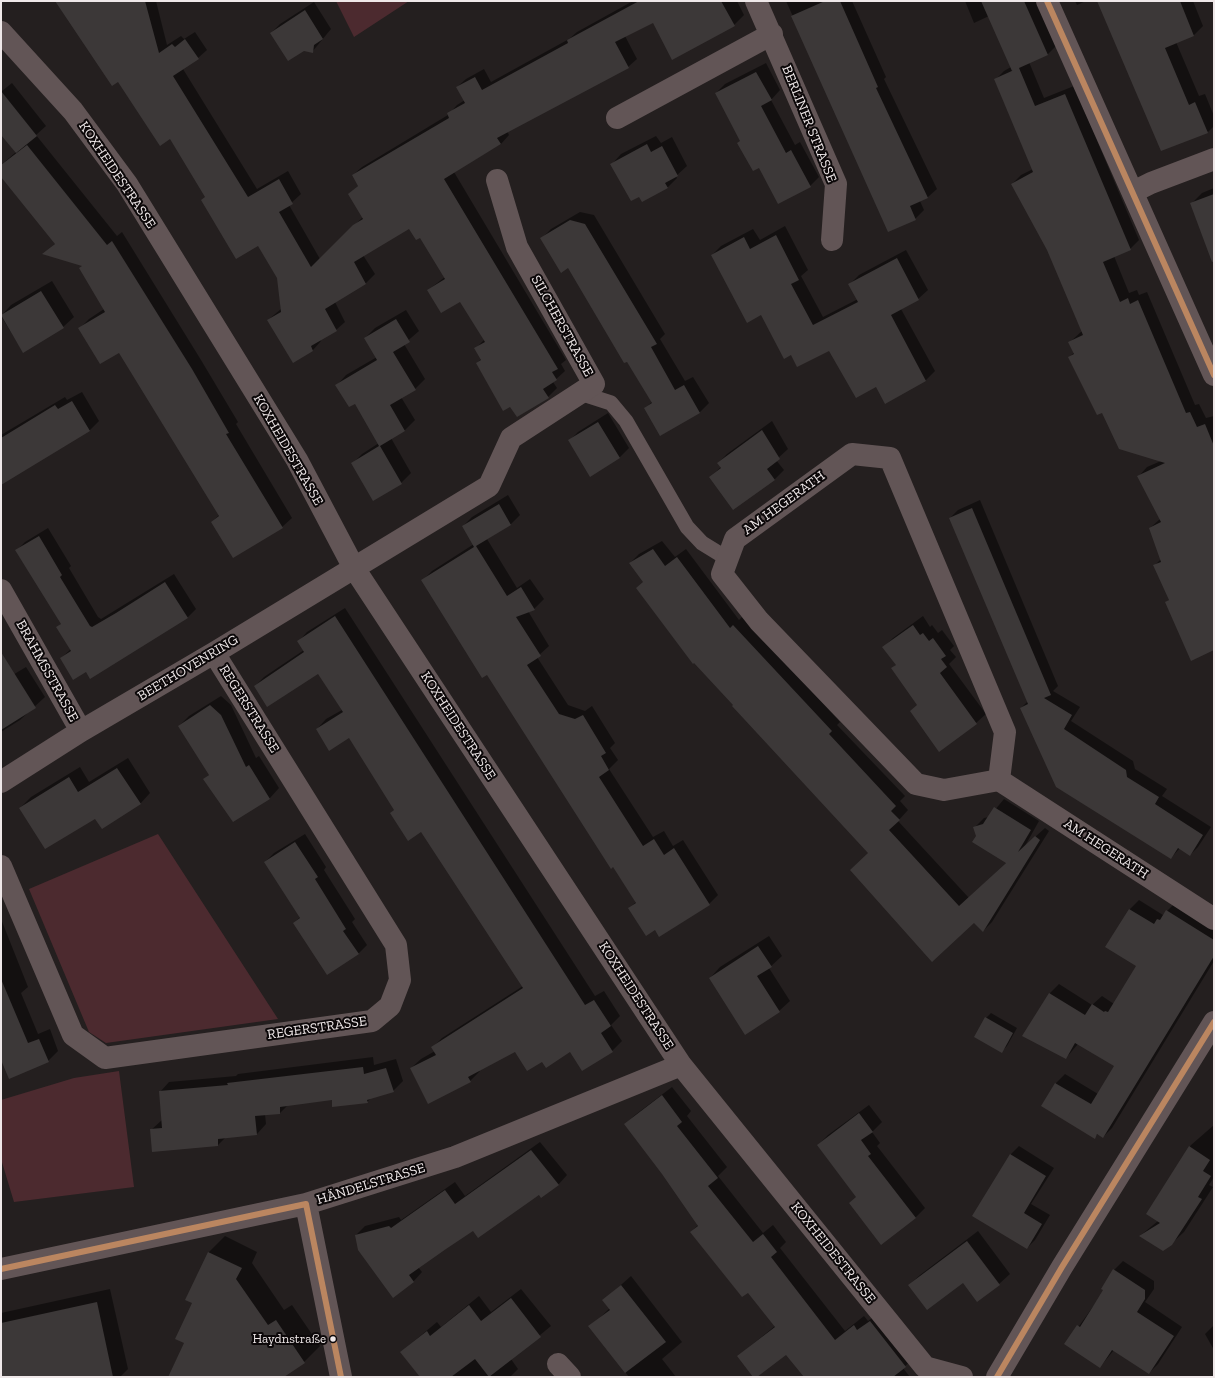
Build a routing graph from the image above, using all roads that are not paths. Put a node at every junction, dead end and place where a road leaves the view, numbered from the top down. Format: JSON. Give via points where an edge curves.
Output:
{"nodes":[{"id":1,"x":756,"y":1,"type":"edge"},
{"id":2,"x":1047,"y":1,"type":"edge"},
{"id":3,"x":1,"y":32,"type":"edge"},
{"id":4,"x":772,"y":34,"type":"junction"},
{"id":5,"x":617,"y":118,"type":"dead end"},
{"id":6,"x":1214,"y":159,"type":"edge"},
{"id":7,"x":497,"y":180,"type":"dead end"},
{"id":8,"x":1133,"y":192,"type":"junction"},
{"id":9,"x":832,"y":240,"type":"dead end"},
{"id":10,"x":1214,"y":375,"type":"edge"},
{"id":11,"x":580,"y":393,"type":"junction"},
{"id":12,"x":728,"y":559,"type":"junction"},
{"id":13,"x":354,"y":568,"type":"junction"},
{"id":14,"x":1,"y":590,"type":"edge"},
{"id":15,"x":214,"y":653,"type":"junction"},
{"id":16,"x":81,"y":731,"type":"junction"},
{"id":17,"x":999,"y":780,"type":"junction"},
{"id":18,"x":1,"y":782,"type":"edge"},
{"id":19,"x":1,"y":866,"type":"edge"},
{"id":20,"x":1214,"y":919,"type":"edge"},
{"id":21,"x":1214,"y":1022,"type":"edge"},
{"id":22,"x":681,"y":1065,"type":"junction"},
{"id":23,"x":306,"y":1204,"type":"junction"},
{"id":24,"x":1,"y":1270,"type":"edge"},
{"id":25,"x":341,"y":1377,"type":"edge"},
{"id":26,"x":962,"y":1377,"type":"edge"},
{"id":27,"x":997,"y":1377,"type":"edge"}],
"edges":[{"from":1,"to":4,"type":"street","name":"BERLINER STRASSE"},
{"from":2,"to":8,"type":"street"},
{"from":3,"to":13,"type":"street","name":"KOXHEIDESTRASSE","via":[[73,111],[127,184],[297,460]]},
{"from":4,"to":5,"type":"street"},
{"from":4,"to":9,"type":"street","name":"BERLINER STRASSE","via":[[836,184]]},
{"from":6,"to":8,"type":"street"},
{"from":7,"to":11,"type":"street","name":"SILCHERSTRASSE","via":[[517,247],[594,384]]},
{"from":8,"to":10,"type":"street"},
{"from":11,"to":12,"type":"lane","via":[[611,403],[626,421],[687,527],[702,543]]},
{"from":11,"to":13,"type":"street","name":"SILCHERSTRASSE","via":[[511,438],[490,486]]},
{"from":12,"to":17,"type":"street","name":"AM HEGERATH","via":[[722,574],[759,621],[916,784],[944,790]]},
{"from":12,"to":17,"type":"street","name":"AM HEGERATH","via":[[735,539],[852,454],[890,458],[1004,732]]},
{"from":13,"to":15,"type":"street","name":"BEETHOVENRING"},
{"from":13,"to":22,"type":"street","name":"KOXHEIDESTRASSE"},
{"from":14,"to":16,"type":"street","name":"BRAHMSSTRASSE"},
{"from":15,"to":16,"type":"street","name":"BEETHOVENRING"},
{"from":15,"to":19,"type":"street","name":"REGERSTRASSE","via":[[396,944],[400,980],[390,1006],[372,1020],[105,1058],[73,1035]]},
{"from":16,"to":18,"type":"street","name":"BEETHOVENRING"},
{"from":17,"to":20,"type":"street","name":"AM HEGERATH"},
{"from":21,"to":27,"type":"street"},
{"from":22,"to":23,"type":"street","name":"HÄNDELSTRASSE","via":[[455,1157]]},
{"from":22,"to":26,"type":"street","name":"KOXHEIDESTRASSE","via":[[925,1366]]},
{"from":23,"to":24,"type":"street","name":"HÄNDELSTRASSE"},
{"from":23,"to":25,"type":"street"}]}
